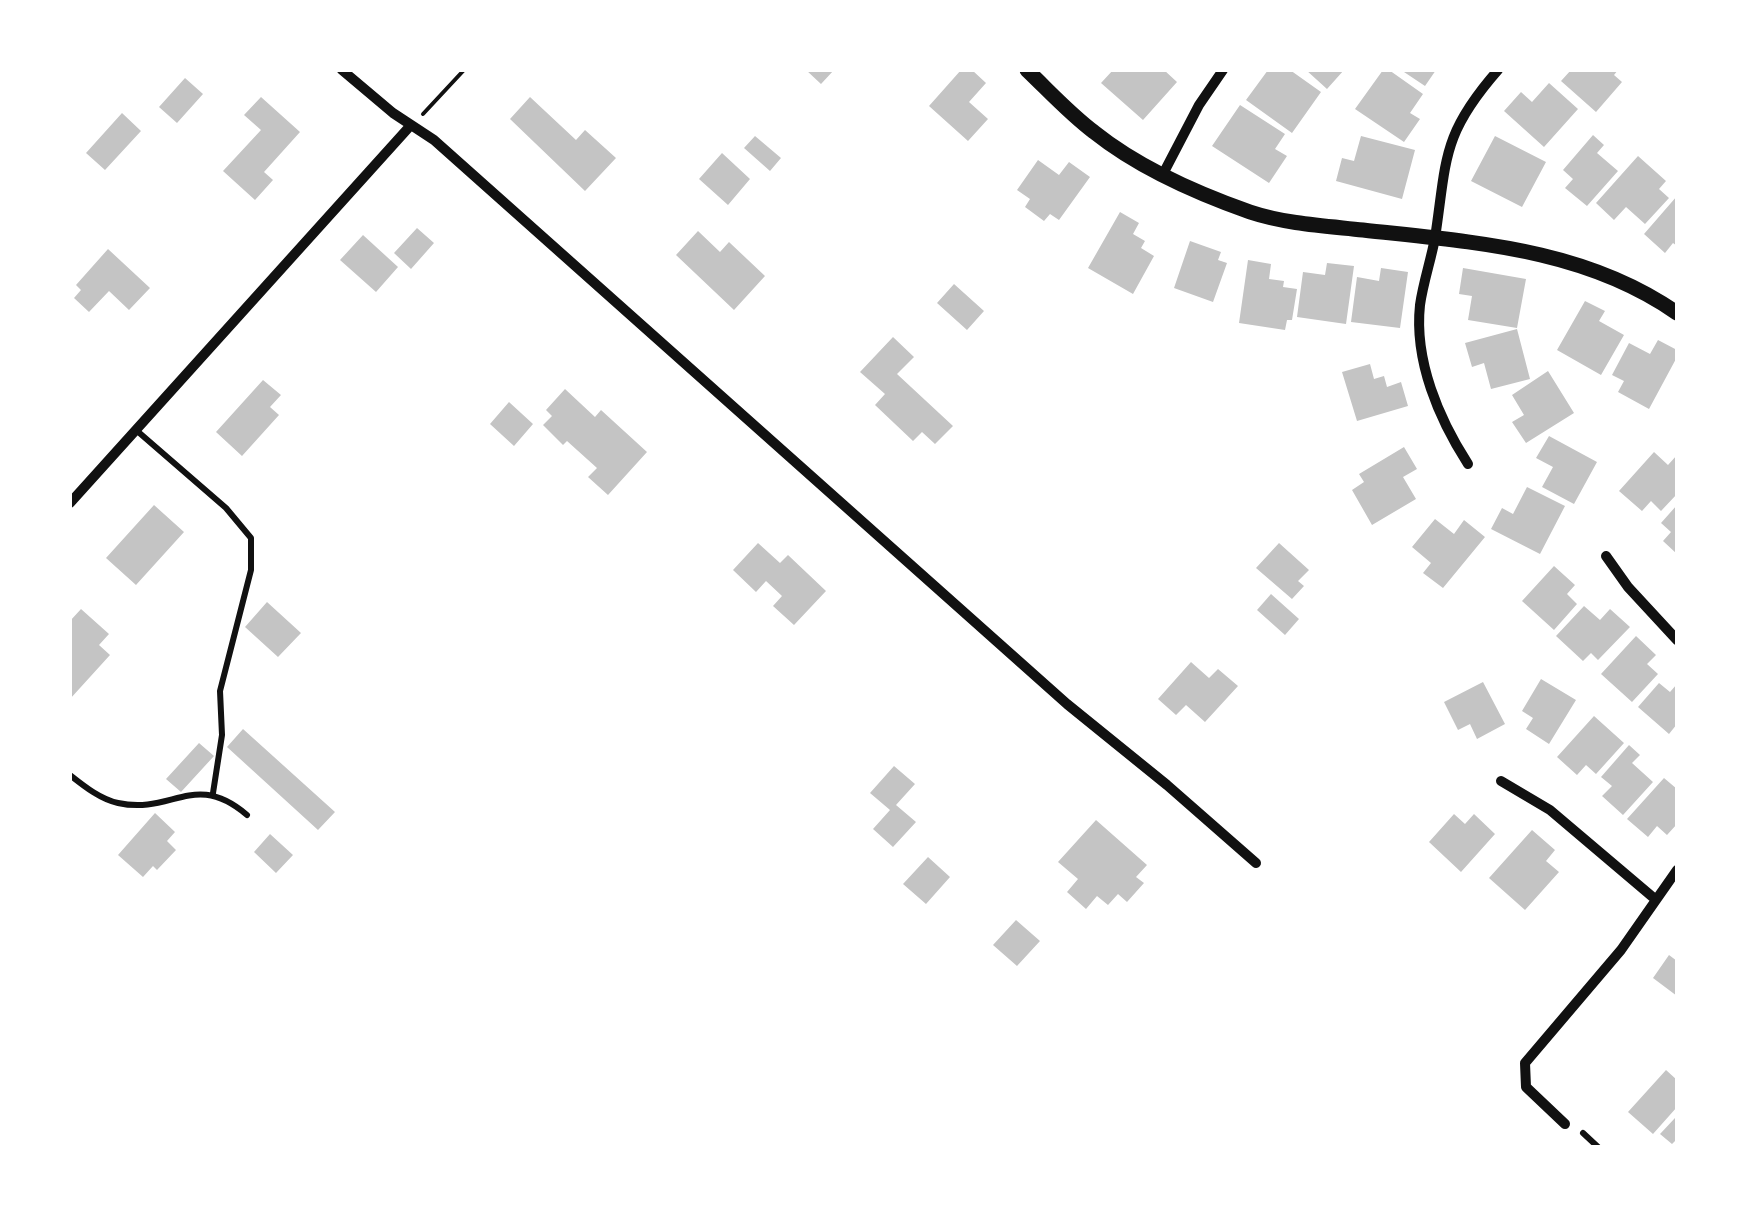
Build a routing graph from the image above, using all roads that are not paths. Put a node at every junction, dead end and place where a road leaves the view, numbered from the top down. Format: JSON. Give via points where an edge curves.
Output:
{"nodes":[{"id":1,"x":342,"y":70,"type":"edge"},
{"id":2,"x":1027,"y":70,"type":"edge"},
{"id":3,"x":1223,"y":70,"type":"edge"},
{"id":4,"x":1498,"y":70,"type":"edge"},
{"id":5,"x":411,"y":125,"type":"junction"},
{"id":6,"x":1162,"y":174,"type":"junction"},
{"id":7,"x":1435,"y":238,"type":"junction"},
{"id":8,"x":1677,"y":313,"type":"edge"},
{"id":9,"x":136,"y":430,"type":"junction"},
{"id":10,"x":1468,"y":464,"type":"dead end"},
{"id":11,"x":70,"y":503,"type":"edge"},
{"id":12,"x":1606,"y":556,"type":"dead end"},
{"id":13,"x":1677,"y":640,"type":"edge"},
{"id":14,"x":70,"y":775,"type":"edge"},
{"id":15,"x":1501,"y":781,"type":"dead end"},
{"id":16,"x":214,"y":794,"type":"junction"},
{"id":17,"x":247,"y":815,"type":"dead end"},
{"id":18,"x":1256,"y":862,"type":"dead end"},
{"id":19,"x":1677,"y":870,"type":"edge"},
{"id":20,"x":1655,"y":900,"type":"junction"},
{"id":21,"x":1566,"y":1124,"type":"dead end"},
{"id":22,"x":1583,"y":1133,"type":"dead end"},
{"id":23,"x":1598,"y":1147,"type":"edge"}],
"edges":[{"from":1,"to":5,"type":"street"},
{"from":2,"to":6,"type":"street","via":[[1093,132]]},
{"from":3,"to":6,"type":"street"},
{"from":4,"to":7,"type":"street","via":[[1448,147]]},
{"from":5,"to":9,"type":"street"},
{"from":5,"to":18,"type":"street","via":[[1067,704]]},
{"from":6,"to":7,"type":"street","via":[[1279,219]]},
{"from":7,"to":8,"type":"street","via":[[1572,262]]},
{"from":7,"to":10,"type":"street","via":[[1420,307],[1421,342],[1438,408]]},
{"from":9,"to":11,"type":"street"},
{"from":9,"to":16,"type":"lane","via":[[251,538],[251,570],[220,691]]},
{"from":12,"to":13,"type":"street"},
{"from":14,"to":16,"type":"lane","via":[[118,804]]},
{"from":15,"to":20,"type":"street","via":[[1565,822]]},
{"from":16,"to":17,"type":"lane"},
{"from":19,"to":20,"type":"street"},
{"from":20,"to":21,"type":"street","via":[[1525,1063],[1526,1086]]},
{"from":22,"to":23,"type":"lane"}]}
